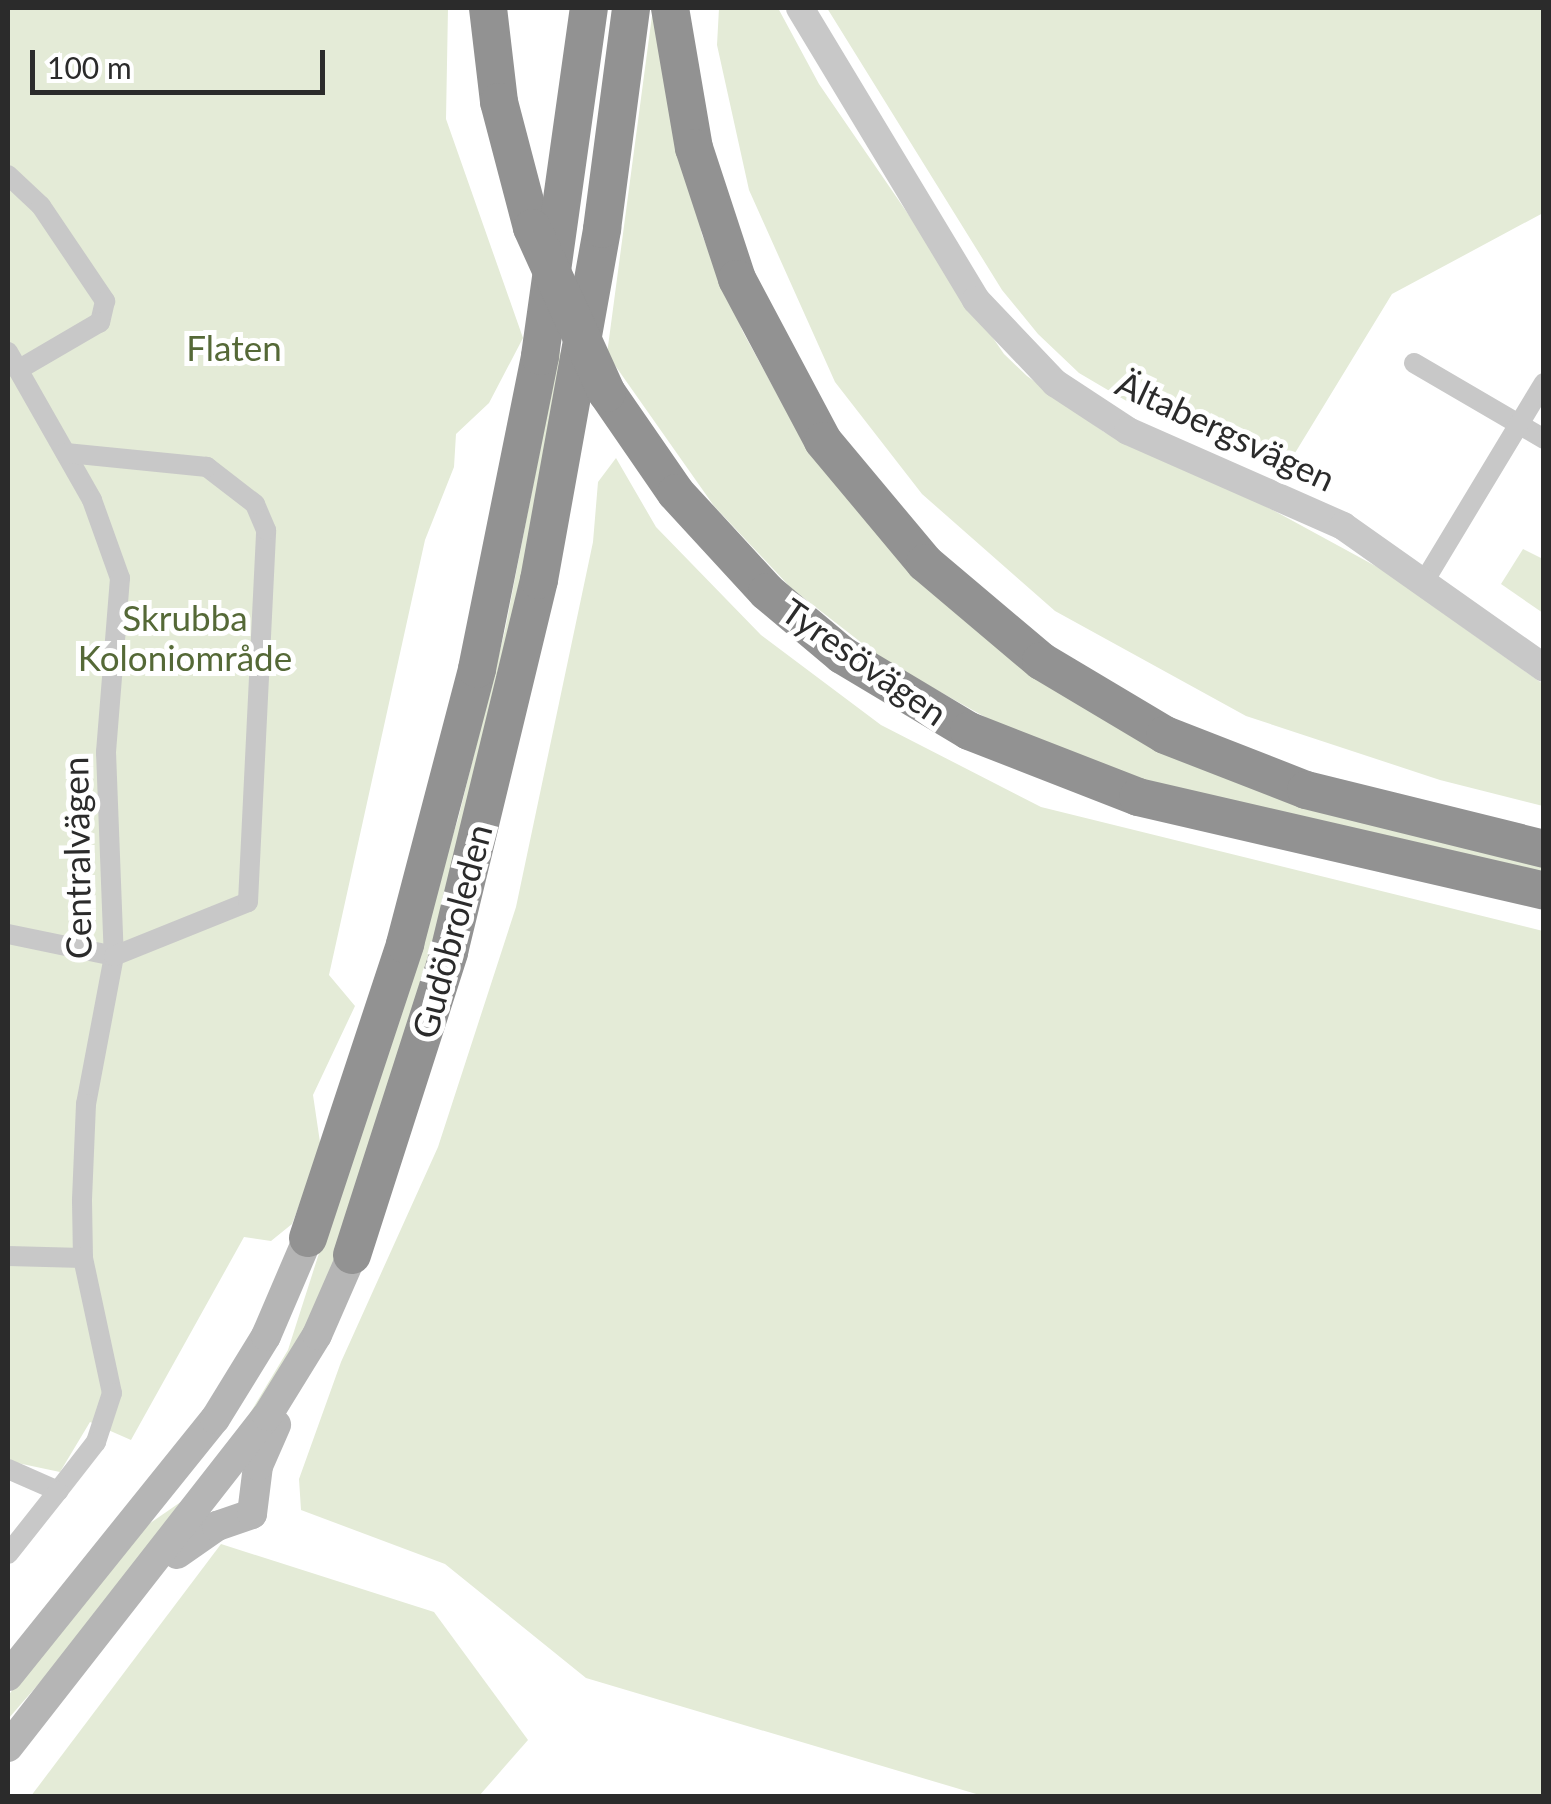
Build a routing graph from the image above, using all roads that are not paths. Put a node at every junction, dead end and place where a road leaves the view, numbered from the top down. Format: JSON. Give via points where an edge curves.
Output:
{"nodes":[{"id":1,"x":488,"y":8,"type":"edge"},
{"id":2,"x":590,"y":8,"type":"edge"},
{"id":3,"x":631,"y":8,"type":"edge"},
{"id":4,"x":670,"y":8,"type":"edge"},
{"id":5,"x":800,"y":8,"type":"edge"},
{"id":6,"x":8,"y":176,"type":"edge"},
{"id":7,"x":13,"y":360,"type":"edge"},
{"id":8,"x":1414,"y":363,"type":"dead end"},
{"id":9,"x":1544,"y":383,"type":"edge"},
{"id":10,"x":1516,"y":424,"type":"junction"},
{"id":11,"x":1544,"y":438,"type":"edge"},
{"id":12,"x":66,"y":453,"type":"junction"},
{"id":13,"x":1425,"y":580,"type":"junction"},
{"id":14,"x":1544,"y":668,"type":"edge"},
{"id":15,"x":1544,"y":849,"type":"edge"},
{"id":16,"x":1544,"y":891,"type":"edge"},
{"id":17,"x":8,"y":934,"type":"edge"},
{"id":18,"x":114,"y":956,"type":"junction"},
{"id":19,"x":308,"y":1238,"type":"joint"},
{"id":20,"x":352,"y":1255,"type":"joint"},
{"id":21,"x":8,"y":1256,"type":"edge"},
{"id":22,"x":82,"y":1258,"type":"junction"},
{"id":23,"x":317,"y":1335,"type":"junction"},
{"id":24,"x":252,"y":1361,"type":"junction"},
{"id":25,"x":8,"y":1469,"type":"edge"},
{"id":26,"x":216,"y":1487,"type":"junction"},
{"id":27,"x":58,"y":1490,"type":"junction"},
{"id":28,"x":252,"y":1514,"type":"junction"},
{"id":29,"x":8,"y":1554,"type":"edge"},
{"id":30,"x":136,"y":1588,"type":"junction"},
{"id":31,"x":8,"y":1676,"type":"edge"},
{"id":32,"x":8,"y":1747,"type":"edge"}],
"edges":[{"from":1,"to":16,"type":"highway","name":"Tyresövägen","bridge":true,"via":[[498,102],[532,228],[608,392],[676,493],[767,592],[842,654],[969,731],[1156,802]]},
{"from":2,"to":19,"type":"highway","name":"Gudöbroleden","via":[[540,356],[478,669],[405,944]]},
{"from":3,"to":20,"type":"highway","name":"Gudöbroleden","via":[[602,229],[535,598],[449,952]]},
{"from":4,"to":15,"type":"highway","via":[[694,148],[745,296],[824,441],[925,562],[1041,662],[1165,735],[1306,790]]},
{"from":5,"to":13,"type":"street","name":"Ältabergsvägen","via":[[976,300],[1055,383],[1128,431],[1343,526]]},
{"from":6,"to":7,"type":"street","via":[[41,206],[105,301],[100,322]]},
{"from":7,"to":12,"type":"street","name":"Centralvägen"},
{"from":8,"to":10,"type":"street"},
{"from":9,"to":10,"type":"street"},
{"from":10,"to":11,"type":"street"},
{"from":10,"to":13,"type":"street"},
{"from":12,"to":18,"type":"street","name":"Centralvägen","via":[[92,500],[120,578],[106,752]]},
{"from":12,"to":18,"type":"street","via":[[207,467],[255,504],[266,530],[248,902]]},
{"from":13,"to":14,"type":"street","name":"Ältabergsvägen"},
{"from":17,"to":18,"type":"street"},
{"from":18,"to":22,"type":"street","name":"Centralvägen","via":[[86,1104]]},
{"from":19,"to":24,"type":"main road","name":"Gudöbroleden"},
{"from":20,"to":23,"type":"main road","name":"Gudöbroleden"},
{"from":21,"to":22,"type":"street"},
{"from":22,"to":27,"type":"street","name":"Centralvägen","via":[[112,1393],[96,1442]]},
{"from":23,"to":26,"type":"main road","name":"Gudöbroleden"},
{"from":23,"to":28,"type":"main road","via":[[258,1466]]},
{"from":24,"to":26,"type":"main road","via":[[212,1452]]},
{"from":24,"to":31,"type":"main road","name":"Gudöbroleden","via":[[183,1462]]},
{"from":25,"to":27,"type":"street"},
{"from":26,"to":28,"type":"main road"},
{"from":26,"to":30,"type":"main road","name":"Gudöbroleden"},
{"from":27,"to":29,"type":"street","name":"Centralvägen"},
{"from":28,"to":30,"type":"main road","via":[[202,1534]]},
{"from":30,"to":32,"type":"main road","name":"Gudöbroleden"}]}
